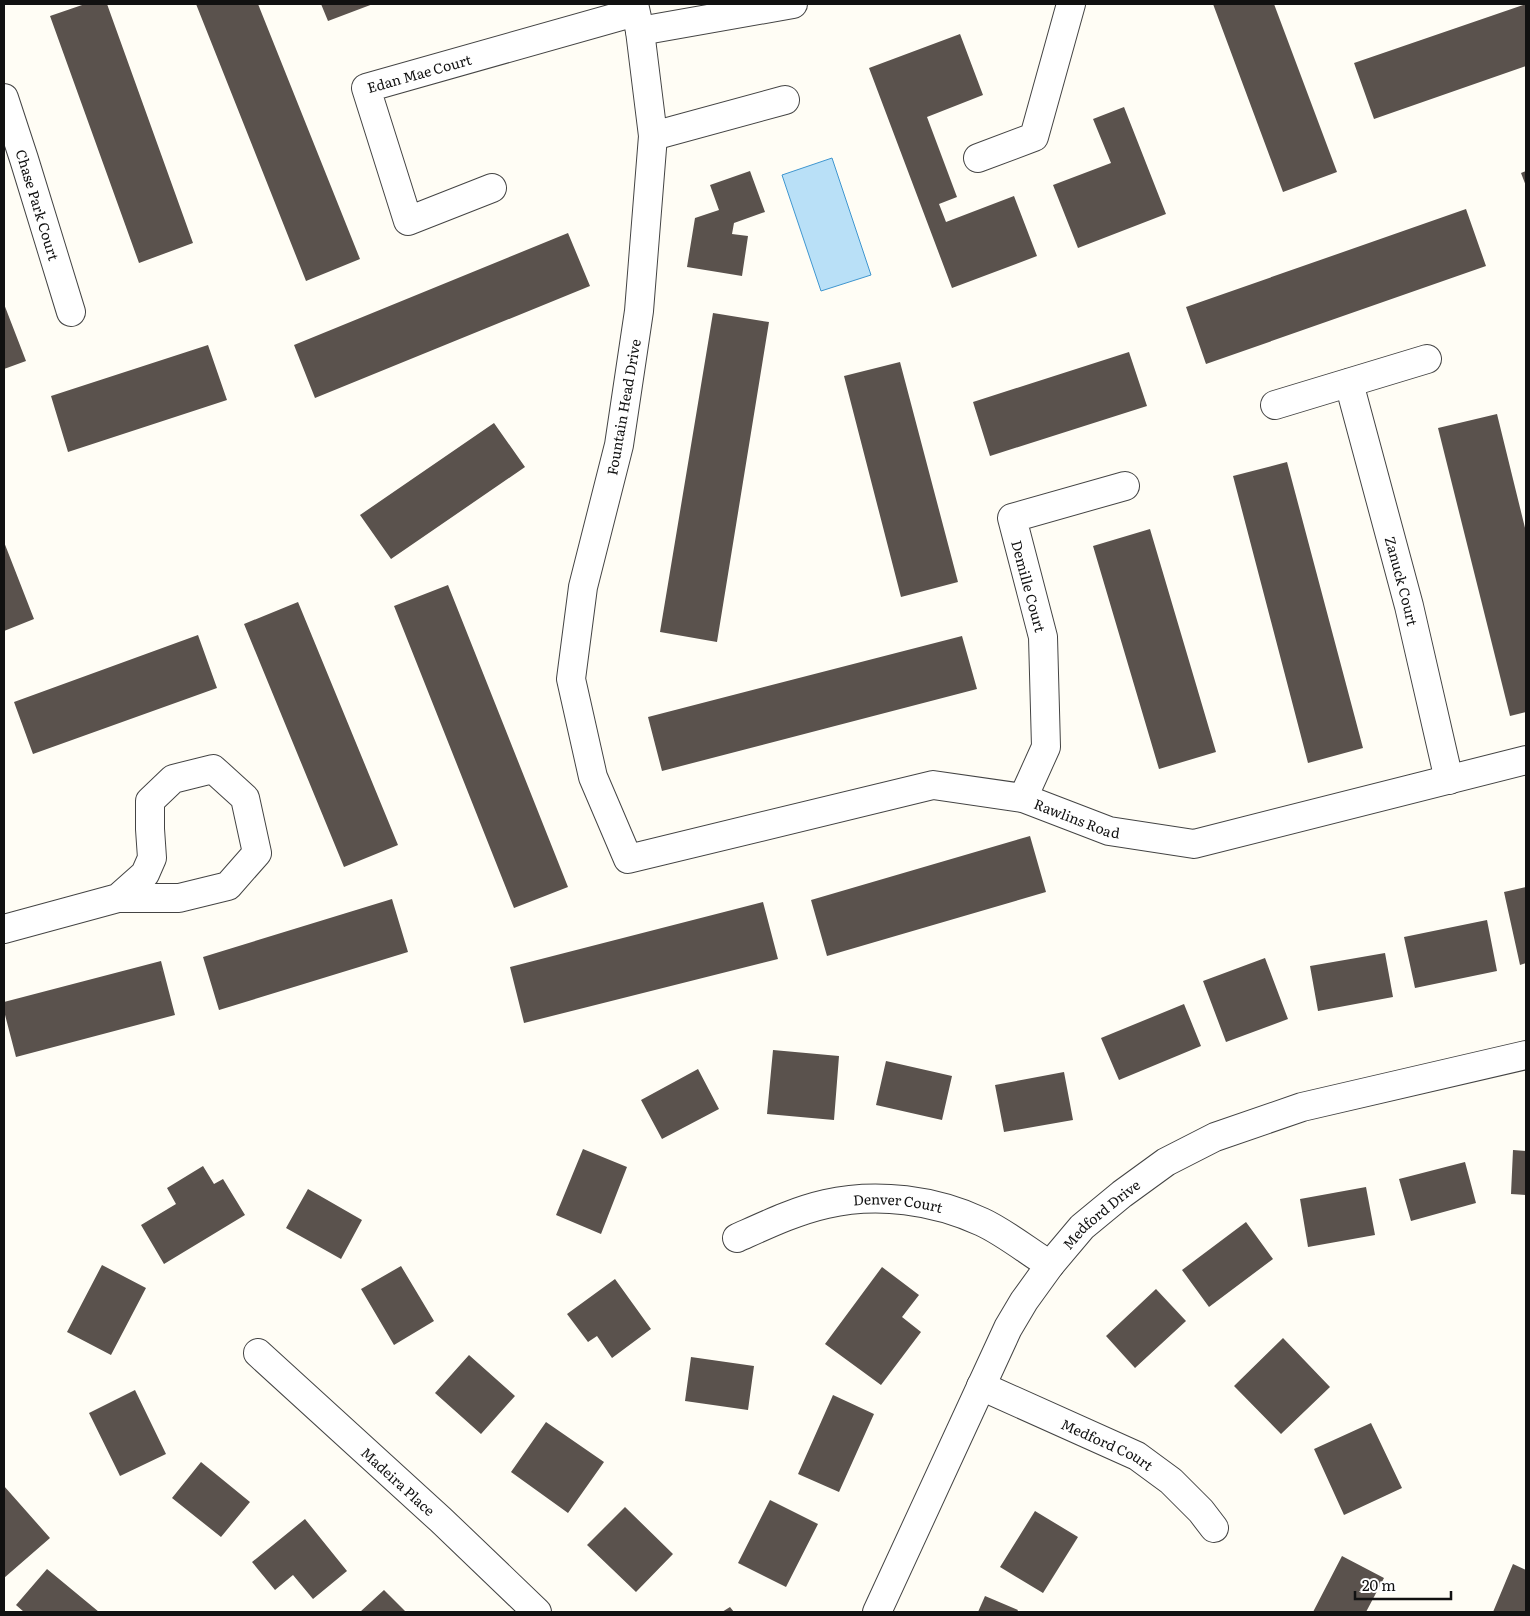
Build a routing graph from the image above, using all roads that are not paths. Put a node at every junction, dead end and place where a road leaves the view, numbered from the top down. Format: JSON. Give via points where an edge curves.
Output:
{"nodes":[{"id":1,"x":793,"y":4,"type":"edge"},
{"id":2,"x":1071,"y":4,"type":"edge"},
{"id":3,"x":637,"y":16,"type":"edge"},
{"id":4,"x":4,"y":98,"type":"edge"},
{"id":5,"x":785,"y":100,"type":"dead end"},
{"id":6,"x":653,"y":136,"type":"junction"},
{"id":7,"x":978,"y":158,"type":"dead end"},
{"id":8,"x":492,"y":188,"type":"dead end"},
{"id":9,"x":72,"y":312,"type":"dead end"},
{"id":10,"x":1427,"y":359,"type":"dead end"},
{"id":11,"x":1349,"y":383,"type":"junction"},
{"id":12,"x":1275,"y":405,"type":"dead end"},
{"id":13,"x":1125,"y":486,"type":"dead end"},
{"id":14,"x":1526,"y":760,"type":"edge"},
{"id":15,"x":1449,"y":780,"type":"junction"},
{"id":16,"x":1023,"y":798,"type":"junction"},
{"id":17,"x":628,"y":859,"type":"joint"},
{"id":18,"x":118,"y":898,"type":"junction"},
{"id":19,"x":4,"y":929,"type":"edge"},
{"id":20,"x":1526,"y":1055,"type":"edge"},
{"id":21,"x":737,"y":1238,"type":"dead end"},
{"id":22,"x":1050,"y":1265,"type":"junction"},
{"id":23,"x":258,"y":1353,"type":"dead end"},
{"id":24,"x":981,"y":1386,"type":"junction"},
{"id":25,"x":1214,"y":1528,"type":"dead end"},
{"id":26,"x":537,"y":1612,"type":"edge"},
{"id":27,"x":877,"y":1612,"type":"edge"}],
"edges":[{"from":1,"to":3,"type":"street"},
{"from":2,"to":7,"type":"street","via":[[1034,137]]},
{"from":3,"to":6,"type":"street","name":"Fountain Head Drive"},
{"from":3,"to":8,"type":"street","name":"Edan Mae Court","via":[[366,88],[408,221]]},
{"from":4,"to":9,"type":"street","name":"Chase Park Court"},
{"from":5,"to":6,"type":"street"},
{"from":6,"to":17,"type":"street","name":"Fountain Head Drive","via":[[638,311],[619,445],[583,588],[571,679],[593,777]]},
{"from":10,"to":11,"type":"street"},
{"from":11,"to":12,"type":"street"},
{"from":11,"to":15,"type":"street","name":"Zanuck Court","via":[[1408,606]]},
{"from":13,"to":16,"type":"street","name":"Demille Court","via":[[1012,518],[1043,637],[1046,747]]},
{"from":14,"to":15,"type":"street","name":"Rawlins Road"},
{"from":15,"to":16,"type":"street","name":"Rawlins Road","via":[[1194,844],[1109,831]]},
{"from":16,"to":17,"type":"street","name":"Rawlins Road","via":[[933,785]]},
{"from":18,"to":18,"type":"street","via":[[178,898],[228,886],[257,853],[245,798],[213,770],[173,779],[150,801],[152,858],[145,874]]},
{"from":18,"to":19,"type":"street"},
{"from":20,"to":22,"type":"street","name":"Medford Drive","via":[[1302,1106],[1215,1137],[1166,1162],[1122,1194],[1082,1227]]},
{"from":21,"to":22,"type":"street","name":"Denver Court","via":[[788,1216],[827,1204],[874,1198],[900,1199],[947,1208],[984,1222]]},
{"from":22,"to":24,"type":"street","name":"Medford Drive","via":[[1008,1328]]},
{"from":23,"to":26,"type":"street","name":"Madeira Place"},
{"from":24,"to":25,"type":"street","name":"Medford Court","via":[[1137,1456],[1171,1481]]},
{"from":24,"to":27,"type":"street","name":"Medford Drive"}]}
